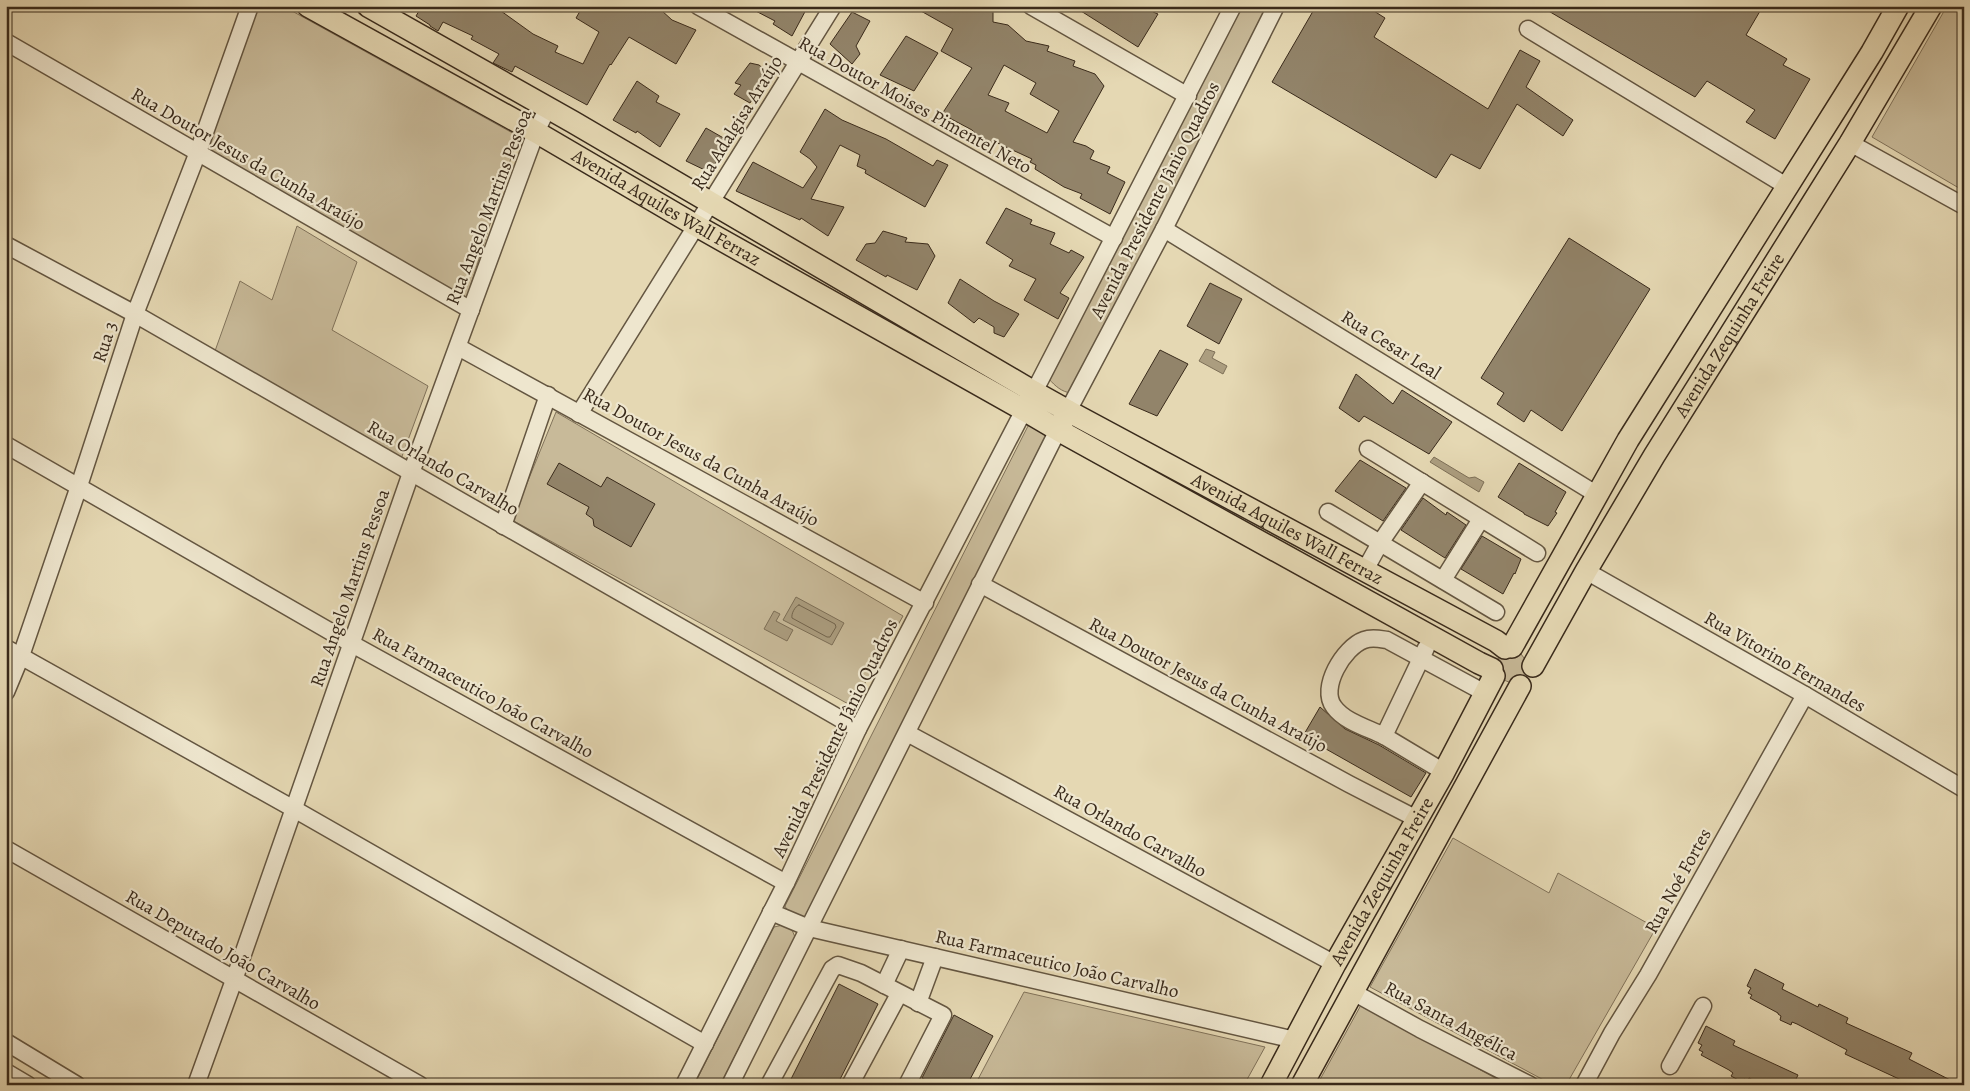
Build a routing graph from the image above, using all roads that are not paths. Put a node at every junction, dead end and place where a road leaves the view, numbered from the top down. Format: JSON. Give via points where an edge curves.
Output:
{"nodes":[{"id":1,"x":250,"y":6,"type":"edge"},
{"id":2,"x":308,"y":6,"type":"edge"},
{"id":3,"x":368,"y":6,"type":"edge"},
{"id":4,"x":698,"y":6,"type":"edge"},
{"id":5,"x":833,"y":6,"type":"edge"},
{"id":6,"x":1031,"y":6,"type":"edge"},
{"id":7,"x":1233,"y":6,"type":"edge"},
{"id":8,"x":1276,"y":6,"type":"edge"},
{"id":9,"x":1898,"y":6,"type":"edge"},
{"id":10,"x":1931,"y":6,"type":"edge"},
{"id":11,"x":1528,"y":29,"type":"dead end"},
{"id":12,"x":6,"y":42,"type":"edge"},
{"id":13,"x":798,"y":63,"type":"junction"},
{"id":14,"x":1188,"y":96,"type":"junction"},
{"id":15,"x":548,"y":107,"type":"junction"},
{"id":16,"x":536,"y":132,"type":"junction"},
{"id":17,"x":1850,"y":143,"type":"junction"},
{"id":18,"x":198,"y":152,"type":"junction"},
{"id":19,"x":1788,"y":186,"type":"junction"},
{"id":20,"x":710,"y":203,"type":"junction"},
{"id":21,"x":1964,"y":206,"type":"edge"},
{"id":22,"x":695,"y":225,"type":"junction"},
{"id":23,"x":1164,"y":229,"type":"junction"},
{"id":24,"x":1114,"y":238,"type":"junction"},
{"id":25,"x":6,"y":245,"type":"edge"},
{"id":26,"x":471,"y":310,"type":"junction"},
{"id":27,"x":135,"y":314,"type":"junction"},
{"id":28,"x":458,"y":347,"type":"junction"},
{"id":29,"x":548,"y":395,"type":"junction"},
{"id":30,"x":1029,"y":401,"type":"junction"},
{"id":31,"x":1068,"y":411,"type":"junction"},
{"id":32,"x":579,"y":414,"type":"junction"},
{"id":33,"x":1058,"y":430,"type":"junction"},
{"id":34,"x":6,"y":445,"type":"edge"},
{"id":35,"x":1368,"y":449,"type":"dead end"},
{"id":36,"x":411,"y":473,"type":"junction"},
{"id":37,"x":1422,"y":482,"type":"junction"},
{"id":38,"x":79,"y":486,"type":"junction"},
{"id":39,"x":1596,"y":494,"type":"junction"},
{"id":40,"x":1328,"y":512,"type":"dead end"},
{"id":41,"x":1481,"y":519,"type":"junction"},
{"id":42,"x":503,"y":526,"type":"junction"},
{"id":43,"x":1537,"y":553,"type":"dead end"},
{"id":44,"x":1373,"y":556,"type":"junction"},
{"id":45,"x":1586,"y":571,"type":"junction"},
{"id":46,"x":1443,"y":580,"type":"junction"},
{"id":47,"x":980,"y":584,"type":"junction"},
{"id":48,"x":925,"y":602,"type":"junction"},
{"id":49,"x":1496,"y":612,"type":"dead end"},
{"id":50,"x":1431,"y":637,"type":"junction"},
{"id":51,"x":352,"y":644,"type":"junction"},
{"id":52,"x":1508,"y":647,"type":"junction"},
{"id":53,"x":6,"y":648,"type":"edge"},
{"id":54,"x":21,"y":656,"type":"junction"},
{"id":55,"x":1421,"y":657,"type":"junction"},
{"id":56,"x":1532,"y":666,"type":"junction"},
{"id":57,"x":1490,"y":679,"type":"junction"},
{"id":58,"x":1520,"y":686,"type":"junction"},
{"id":59,"x":6,"y":692,"type":"edge"},
{"id":60,"x":1805,"y":695,"type":"junction"},
{"id":61,"x":858,"y":729,"type":"junction"},
{"id":62,"x":907,"y":734,"type":"junction"},
{"id":63,"x":1384,"y":736,"type":"junction"},
{"id":64,"x":1444,"y":772,"type":"junction"},
{"id":65,"x":1964,"y":789,"type":"edge"},
{"id":66,"x":294,"y":809,"type":"junction"},
{"id":67,"x":1417,"y":818,"type":"junction"},
{"id":68,"x":6,"y":849,"type":"edge"},
{"id":69,"x":786,"y":883,"type":"junction"},
{"id":70,"x":771,"y":912,"type":"junction"},
{"id":71,"x":809,"y":928,"type":"junction"},
{"id":72,"x":901,"y":949,"type":"junction"},
{"id":73,"x":935,"y":957,"type":"junction"},
{"id":74,"x":1335,"y":964,"type":"junction"},
{"id":75,"x":234,"y":980,"type":"junction"},
{"id":76,"x":884,"y":985,"type":"junction"},
{"id":77,"x":1353,"y":992,"type":"junction"},
{"id":78,"x":899,"y":994,"type":"junction"},
{"id":79,"x":918,"y":1003,"type":"junction"},
{"id":80,"x":1703,"y":1006,"type":"dead end"},
{"id":81,"x":1295,"y":1040,"type":"junction"},
{"id":82,"x":6,"y":1042,"type":"edge"},
{"id":83,"x":705,"y":1044,"type":"junction"},
{"id":84,"x":1670,"y":1066,"type":"dead end"},
{"id":85,"x":6,"y":1072,"type":"edge"},
{"id":86,"x":28,"y":1085,"type":"edge"},
{"id":87,"x":78,"y":1085,"type":"edge"},
{"id":88,"x":196,"y":1085,"type":"edge"},
{"id":89,"x":420,"y":1085,"type":"edge"},
{"id":90,"x":684,"y":1085,"type":"edge"},
{"id":91,"x":730,"y":1085,"type":"edge"},
{"id":92,"x":769,"y":1085,"type":"edge"},
{"id":93,"x":850,"y":1085,"type":"edge"},
{"id":94,"x":906,"y":1085,"type":"edge"},
{"id":95,"x":1271,"y":1085,"type":"edge"},
{"id":96,"x":1302,"y":1085,"type":"edge"},
{"id":97,"x":1530,"y":1085,"type":"edge"},
{"id":98,"x":1584,"y":1085,"type":"edge"}],
"edges":[{"from":1,"to":18,"type":"street","name":"Rua 3"},
{"from":2,"to":16,"type":"main road","name":"Avenida Aquiles Wall Ferraz"},
{"from":3,"to":15,"type":"main road","name":"Avenida Aquiles Wall Ferraz"},
{"from":4,"to":13,"type":"street","name":"Rua Doutor Moises Pimentel Neto"},
{"from":5,"to":13,"type":"street","name":"Rua Adalgisa Araújo"},
{"from":6,"to":14,"type":"street"},
{"from":7,"to":14,"type":"street","name":"Avenida Presidente Jânio Quadros"},
{"from":8,"to":23,"type":"street","name":"Avenida Presidente Jânio Quadros"},
{"from":9,"to":19,"type":"main road","name":"Avenida Zequinha Freire"},
{"from":10,"to":17,"type":"main road","name":"Avenida Zequinha Freire"},
{"from":11,"to":19,"type":"street"},
{"from":12,"to":18,"type":"street","name":"Rua Doutor Jesus da Cunha Araújo"},
{"from":13,"to":20,"type":"street","name":"Rua Adalgisa Araújo"},
{"from":13,"to":24,"type":"street","name":"Rua Doutor Moises Pimentel Neto"},
{"from":14,"to":24,"type":"street","name":"Avenida Presidente Jânio Quadros"},
{"from":15,"to":16,"type":"street","name":"Rua Angelo Martins Pessoa"},
{"from":15,"to":20,"type":"main road","name":"Avenida Aquiles Wall Ferraz"},
{"from":16,"to":22,"type":"main road","name":"Avenida Aquiles Wall Ferraz"},
{"from":16,"to":26,"type":"street","name":"Rua Angelo Martins Pessoa"},
{"from":17,"to":21,"type":"street"},
{"from":17,"to":45,"type":"main road","name":"Avenida Zequinha Freire"},
{"from":18,"to":26,"type":"street","name":"Rua Doutor Jesus da Cunha Araújo"},
{"from":18,"to":27,"type":"street","name":"Rua 3"},
{"from":19,"to":39,"type":"main road","name":"Avenida Zequinha Freire"},
{"from":20,"to":22,"type":"street","name":"Rua Adalgisa Araújo"},
{"from":20,"to":30,"type":"main road","name":"Avenida Aquiles Wall Ferraz"},
{"from":22,"to":30,"type":"main road","name":"Avenida Aquiles Wall Ferraz"},
{"from":22,"to":32,"type":"street","name":"Rua Adalgisa Araújo"},
{"from":23,"to":31,"type":"street","name":"Avenida Presidente Jânio Quadros"},
{"from":23,"to":39,"type":"street","name":"Rua Cesar Leal"},
{"from":24,"to":30,"type":"street","name":"Avenida Presidente Jânio Quadros"},
{"from":25,"to":27,"type":"street","name":"Rua Orlando Carvalho"},
{"from":26,"to":28,"type":"street","name":"Rua Angelo Martins Pessoa"},
{"from":27,"to":36,"type":"street","name":"Rua Orlando Carvalho"},
{"from":27,"to":38,"type":"street","name":"Rua 3"},
{"from":28,"to":29,"type":"street","name":"Rua Doutor Jesus da Cunha Araújo"},
{"from":28,"to":36,"type":"street","name":"Rua Angelo Martins Pessoa"},
{"from":29,"to":32,"type":"street","name":"Rua Doutor Jesus da Cunha Araújo"},
{"from":29,"to":42,"type":"street"},
{"from":30,"to":31,"type":"main road","name":"Avenida Aquiles Wall Ferraz"},
{"from":30,"to":33,"type":"main road","name":"Avenida Aquiles Wall Ferraz"},
{"from":30,"to":48,"type":"street","name":"Avenida Presidente Jânio Quadros"},
{"from":31,"to":33,"type":"main road"},
{"from":31,"to":44,"type":"main road","name":"Avenida Aquiles Wall Ferraz"},
{"from":32,"to":48,"type":"street","name":"Rua Doutor Jesus da Cunha Araújo"},
{"from":33,"to":47,"type":"street"},
{"from":33,"to":50,"type":"main road","name":"Avenida Aquiles Wall Ferraz"},
{"from":34,"to":38,"type":"street","name":"Rua Farmaceutico João Carvalho"},
{"from":35,"to":37,"type":"street"},
{"from":36,"to":42,"type":"street","name":"Rua Orlando Carvalho"},
{"from":36,"to":51,"type":"street","name":"Rua Angelo Martins Pessoa"},
{"from":37,"to":41,"type":"street"},
{"from":37,"to":44,"type":"street"},
{"from":38,"to":51,"type":"street","name":"Rua Farmaceutico João Carvalho"},
{"from":38,"to":54,"type":"street","name":"Rua 3"},
{"from":39,"to":52,"type":"main road","name":"Avenida Zequinha Freire"},
{"from":40,"to":44,"type":"street"},
{"from":41,"to":43,"type":"street"},
{"from":41,"to":46,"type":"street"},
{"from":42,"to":61,"type":"street","name":"Rua Orlando Carvalho"},
{"from":44,"to":46,"type":"street"},
{"from":44,"to":52,"type":"main road","name":"Avenida Aquiles Wall Ferraz"},
{"from":45,"to":56,"type":"main road","name":"Avenida Zequinha Freire"},
{"from":45,"to":60,"type":"street","name":"Rua Vitorino Fernandes"},
{"from":46,"to":49,"type":"street"},
{"from":47,"to":62,"type":"street"},
{"from":47,"to":67,"type":"street","name":"Rua Doutor Jesus da Cunha Araújo"},
{"from":48,"to":61,"type":"street","name":"Avenida Presidente Jânio Quadros"},
{"from":50,"to":55,"type":"street"},
{"from":50,"to":57,"type":"main road","name":"Avenida Aquiles Wall Ferraz"},
{"from":51,"to":66,"type":"street","name":"Rua Angelo Martins Pessoa"},
{"from":51,"to":69,"type":"street","name":"Rua Farmaceutico João Carvalho"},
{"from":52,"to":56,"type":"main road","via":[[1524,650]]},
{"from":52,"to":57,"type":"main road","via":[[1494,656]]},
{"from":53,"to":54,"type":"street"},
{"from":54,"to":59,"type":"street","name":"Rua 3"},
{"from":54,"to":66,"type":"street"},
{"from":55,"to":57,"type":"street"},
{"from":55,"to":63,"type":"street"},
{"from":55,"to":63,"type":"street","via":[[1377,638],[1364,640],[1346,652],[1336,669],[1328,694],[1333,706],[1345,718]]},
{"from":56,"to":58,"type":"main road","via":[[1529,678]]},
{"from":57,"to":58,"type":"main road","via":[[1508,687]]},
{"from":57,"to":64,"type":"main road","name":"Avenida Zequinha Freire"},
{"from":58,"to":77,"type":"main road","name":"Avenida Zequinha Freire"},
{"from":60,"to":65,"type":"street","name":"Rua Vitorino Fernandes"},
{"from":60,"to":98,"type":"street","name":"Rua Noé Fortes"},
{"from":61,"to":69,"type":"street","name":"Avenida Presidente Jânio Quadros"},
{"from":62,"to":71,"type":"street"},
{"from":62,"to":74,"type":"street","name":"Rua Orlando Carvalho"},
{"from":63,"to":64,"type":"street"},
{"from":64,"to":67,"type":"main road","name":"Avenida Zequinha Freire"},
{"from":66,"to":75,"type":"street","name":"Rua Angelo Martins Pessoa"},
{"from":66,"to":83,"type":"street"},
{"from":67,"to":74,"type":"main road","name":"Avenida Zequinha Freire"},
{"from":68,"to":75,"type":"street","name":"Rua Deputado João Carvalho"},
{"from":69,"to":70,"type":"street","name":"Avenida Presidente Jânio Quadros"},
{"from":70,"to":71,"type":"street","name":"Rua Farmaceutico João Carvalho"},
{"from":70,"to":83,"type":"street","name":"Avenida Presidente Jânio Quadros"},
{"from":71,"to":72,"type":"street","name":"Rua Farmaceutico João Carvalho"},
{"from":71,"to":91,"type":"street"},
{"from":72,"to":73,"type":"street","name":"Rua Farmaceutico João Carvalho"},
{"from":72,"to":76,"type":"street"},
{"from":73,"to":79,"type":"street"},
{"from":73,"to":81,"type":"street","name":"Rua Farmaceutico João Carvalho"},
{"from":74,"to":77,"type":"main road","via":[[1338,980]]},
{"from":74,"to":81,"type":"main road","name":"Avenida Zequinha Freire"},
{"from":75,"to":88,"type":"street","name":"Rua Angelo Martins Pessoa"},
{"from":75,"to":89,"type":"street","name":"Rua Deputado João Carvalho"},
{"from":76,"to":78,"type":"street"},
{"from":76,"to":92,"type":"street","via":[[838,965],[832,969]]},
{"from":77,"to":96,"type":"main road","name":"Avenida Zequinha Freire"},
{"from":77,"to":97,"type":"street","name":"Rua Santa Angélica"},
{"from":78,"to":79,"type":"street"},
{"from":78,"to":93,"type":"street"},
{"from":79,"to":94,"type":"street","via":[[943,1016]]},
{"from":80,"to":84,"type":"street"},
{"from":81,"to":95,"type":"main road","name":"Avenida Zequinha Freire"},
{"from":82,"to":87,"type":"street"},
{"from":83,"to":90,"type":"street","name":"Avenida Presidente Jânio Quadros"},
{"from":85,"to":86,"type":"street"}]}
